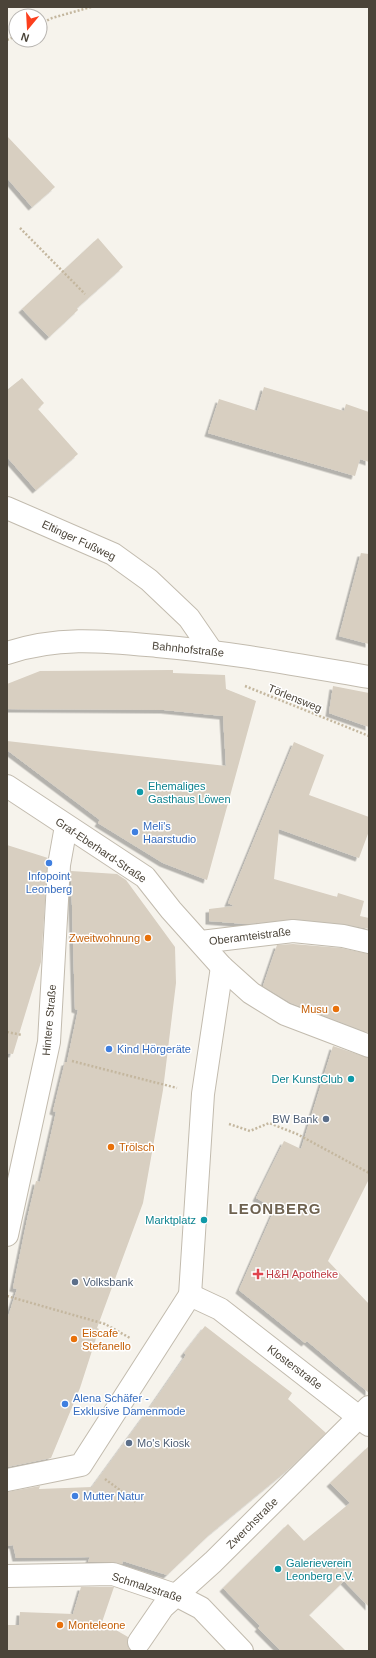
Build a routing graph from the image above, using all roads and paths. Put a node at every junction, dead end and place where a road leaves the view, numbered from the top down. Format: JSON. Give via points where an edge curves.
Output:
{"nodes":[{"id":1,"x":91,"y":7,"type":"edge"},
{"id":2,"x":48,"y":20,"type":"edge"},
{"id":3,"x":20,"y":228,"type":"dead end"},
{"id":4,"x":85,"y":294,"type":"dead end"},
{"id":5,"x":7,"y":508,"type":"edge"},
{"id":6,"x":211,"y":650,"type":"junction"},
{"id":7,"x":7,"y":653,"type":"edge"},
{"id":8,"x":240,"y":654,"type":"junction"},
{"id":9,"x":369,"y":677,"type":"edge"},
{"id":10,"x":369,"y":736,"type":"edge"},
{"id":11,"x":7,"y":786,"type":"edge"},
{"id":12,"x":66,"y":826,"type":"junction"},
{"id":13,"x":201,"y":942,"type":"junction"},
{"id":14,"x":369,"y":942,"type":"edge"},
{"id":15,"x":222,"y":967,"type":"junction"},
{"id":16,"x":369,"y":1046,"type":"edge"},
{"id":17,"x":47,"y":1054,"type":"junction"},
{"id":18,"x":203,"y":1094,"type":"junction"},
{"id":19,"x":369,"y":1172,"type":"edge"},
{"id":20,"x":7,"y":1235,"type":"edge"},
{"id":21,"x":190,"y":1295,"type":"junction"},
{"id":22,"x":7,"y":1296,"type":"edge"},
{"id":23,"x":153,"y":1350,"type":"junction"},
{"id":24,"x":366,"y":1416,"type":"edge"},
{"id":25,"x":102,"y":1476,"type":"dead end"},
{"id":26,"x":7,"y":1480,"type":"edge"},
{"id":27,"x":136,"y":1502,"type":"dead end"},
{"id":28,"x":7,"y":1576,"type":"edge"},
{"id":29,"x":178,"y":1596,"type":"junction"},
{"id":30,"x":138,"y":1642,"type":"dead end"},
{"id":31,"x":242,"y":1651,"type":"edge"}],
"edges":[{"from":1,"to":2,"type":"path"},
{"from":3,"to":4,"type":"path"},
{"from":5,"to":6,"type":"street","name":"Eltinger Fußweg","via":[[113,554],[149,580],[189,618]]},
{"from":6,"to":7,"type":"street","name":"Bahnhofstraße","via":[[93,640],[32,645]]},
{"from":6,"to":8,"type":"street","name":"Bahnhofstraße"},
{"from":8,"to":9,"type":"street","name":"Bahnhofstraße"},
{"from":8,"to":10,"type":"path","name":"Törlensweg","via":[[244,685]]},
{"from":11,"to":12,"type":"street","name":"Graf-Eberhard-Straße"},
{"from":12,"to":13,"type":"street","name":"Graf-Eberhard-Straße","via":[[145,877]]},
{"from":12,"to":17,"type":"street","name":"Hintere Straße","via":[[59,865]]},
{"from":13,"to":14,"type":"street","name":"Oberamteistraße","via":[[292,931],[343,936]]},
{"from":13,"to":15,"type":"street"},
{"from":15,"to":16,"type":"street","via":[[251,993],[285,1014]]},
{"from":15,"to":18,"type":"street"},
{"from":17,"to":18,"type":"path"},
{"from":17,"to":20,"type":"street","name":"Hintere Straße"},
{"from":18,"to":19,"type":"path","via":[[217,1121],[250,1132],[269,1123],[297,1134]]},
{"from":18,"to":21,"type":"street"},
{"from":21,"to":23,"type":"street"},
{"from":21,"to":24,"type":"street","name":"Klosterstraße","via":[[220,1309]]},
{"from":22,"to":23,"type":"path","via":[[105,1324]]},
{"from":23,"to":26,"type":"street","via":[[80,1465]]},
{"from":24,"to":29,"type":"street","name":"Zwerchstraße"},
{"from":25,"to":27,"type":"path"},
{"from":28,"to":29,"type":"street","name":"Schmalzstraße","via":[[113,1574]]},
{"from":29,"to":30,"type":"street","name":"Zwerchstraße","via":[[163,1608]]},
{"from":29,"to":31,"type":"street","name":"Schmalzstraße","via":[[201,1608]]}]}
